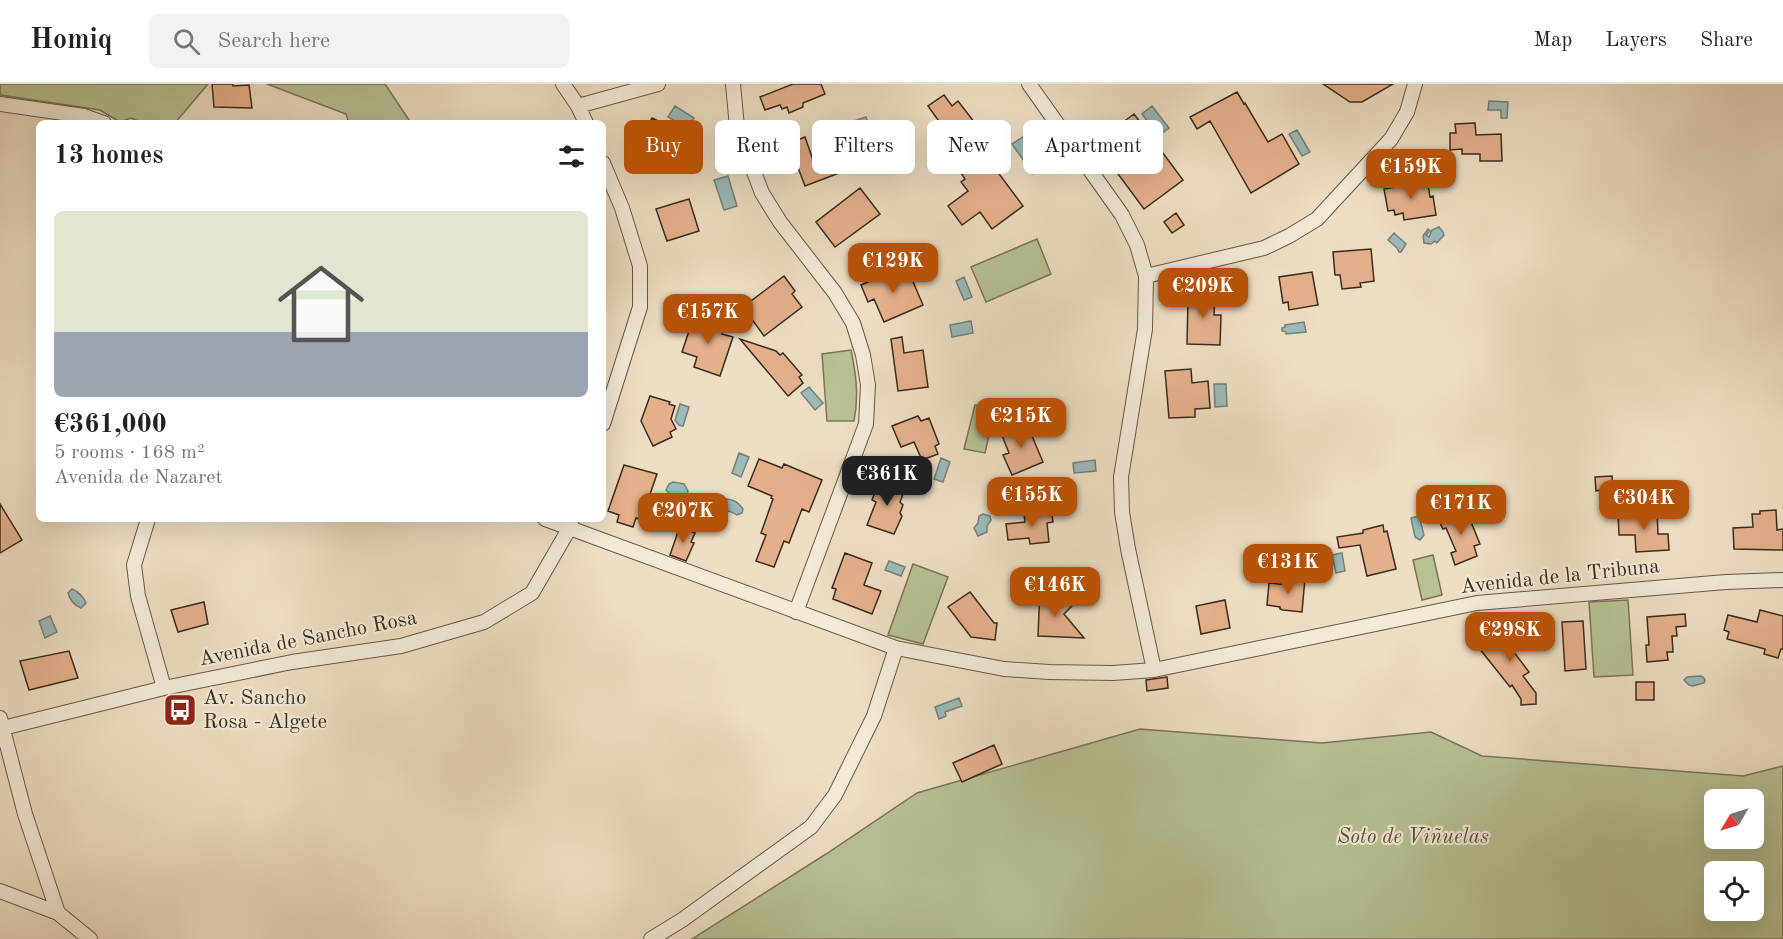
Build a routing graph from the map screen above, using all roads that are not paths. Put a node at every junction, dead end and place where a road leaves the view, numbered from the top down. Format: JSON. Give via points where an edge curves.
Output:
{"nodes":[{"id":1,"x":563,"y":84,"type":"edge"},
{"id":2,"x":658,"y":84,"type":"edge"},
{"id":3,"x":733,"y":84,"type":"edge"},
{"id":4,"x":1029,"y":84,"type":"edge"},
{"id":5,"x":1415,"y":84,"type":"edge"},
{"id":6,"x":0,"y":104,"type":"edge"},
{"id":7,"x":578,"y":106,"type":"junction"},
{"id":8,"x":95,"y":120,"type":"edge"},
{"id":9,"x":585,"y":120,"type":"edge"},
{"id":10,"x":606,"y":170,"type":"edge"},
{"id":11,"x":1146,"y":276,"type":"junction"},
{"id":12,"x":606,"y":415,"type":"edge"},
{"id":13,"x":147,"y":522,"type":"edge"},
{"id":14,"x":570,"y":524,"type":"edge"},
{"id":15,"x":1783,"y":580,"type":"edge"},
{"id":16,"x":796,"y":612,"type":"junction"},
{"id":17,"x":896,"y":648,"type":"junction"},
{"id":18,"x":1154,"y":670,"type":"junction"},
{"id":19,"x":164,"y":688,"type":"junction"},
{"id":20,"x":1,"y":723,"type":"edge"},
{"id":21,"x":0,"y":891,"type":"edge"},
{"id":22,"x":58,"y":913,"type":"junction"},
{"id":23,"x":90,"y":939,"type":"edge"},
{"id":24,"x":651,"y":939,"type":"edge"}],
"edges":[{"from":1,"to":7,"type":"street"},
{"from":2,"to":7,"type":"street"},
{"from":3,"to":16,"type":"street","via":[[737,127],[762,193],[853,323],[868,385],[866,424]]},
{"from":4,"to":11,"type":"street","via":[[1122,214],[1137,244]]},
{"from":5,"to":11,"type":"street","via":[[1407,112],[1390,139],[1317,219],[1264,248]]},
{"from":6,"to":8,"type":"street"},
{"from":7,"to":9,"type":"street"},
{"from":10,"to":12,"type":"street","via":[[640,266],[640,307]]},
{"from":11,"to":18,"type":"street","via":[[1145,329],[1121,477],[1128,549]]},
{"from":13,"to":19,"type":"street","via":[[134,565],[138,596]]},
{"from":14,"to":16,"type":"street","name":"Avenida de la Tribuna"},
{"from":14,"to":19,"type":"street","name":"Avenida de Sancho Rosa","via":[[532,593],[484,622],[401,646],[292,662]]},
{"from":15,"to":18,"type":"street","name":"Avenida de la Tribuna","via":[[1477,603]]},
{"from":16,"to":17,"type":"street","name":"Avenida de la Tribuna"},
{"from":17,"to":18,"type":"street","name":"Avenida de la Tribuna","via":[[1004,669],[1113,673]]},
{"from":17,"to":24,"type":"street","via":[[874,716],[835,795],[811,827]]},
{"from":19,"to":20,"type":"street","name":"Avenida de Sancho Rosa"},
{"from":20,"to":22,"type":"street","via":[[25,814]]},
{"from":21,"to":22,"type":"street"},
{"from":22,"to":23,"type":"street"}]}
